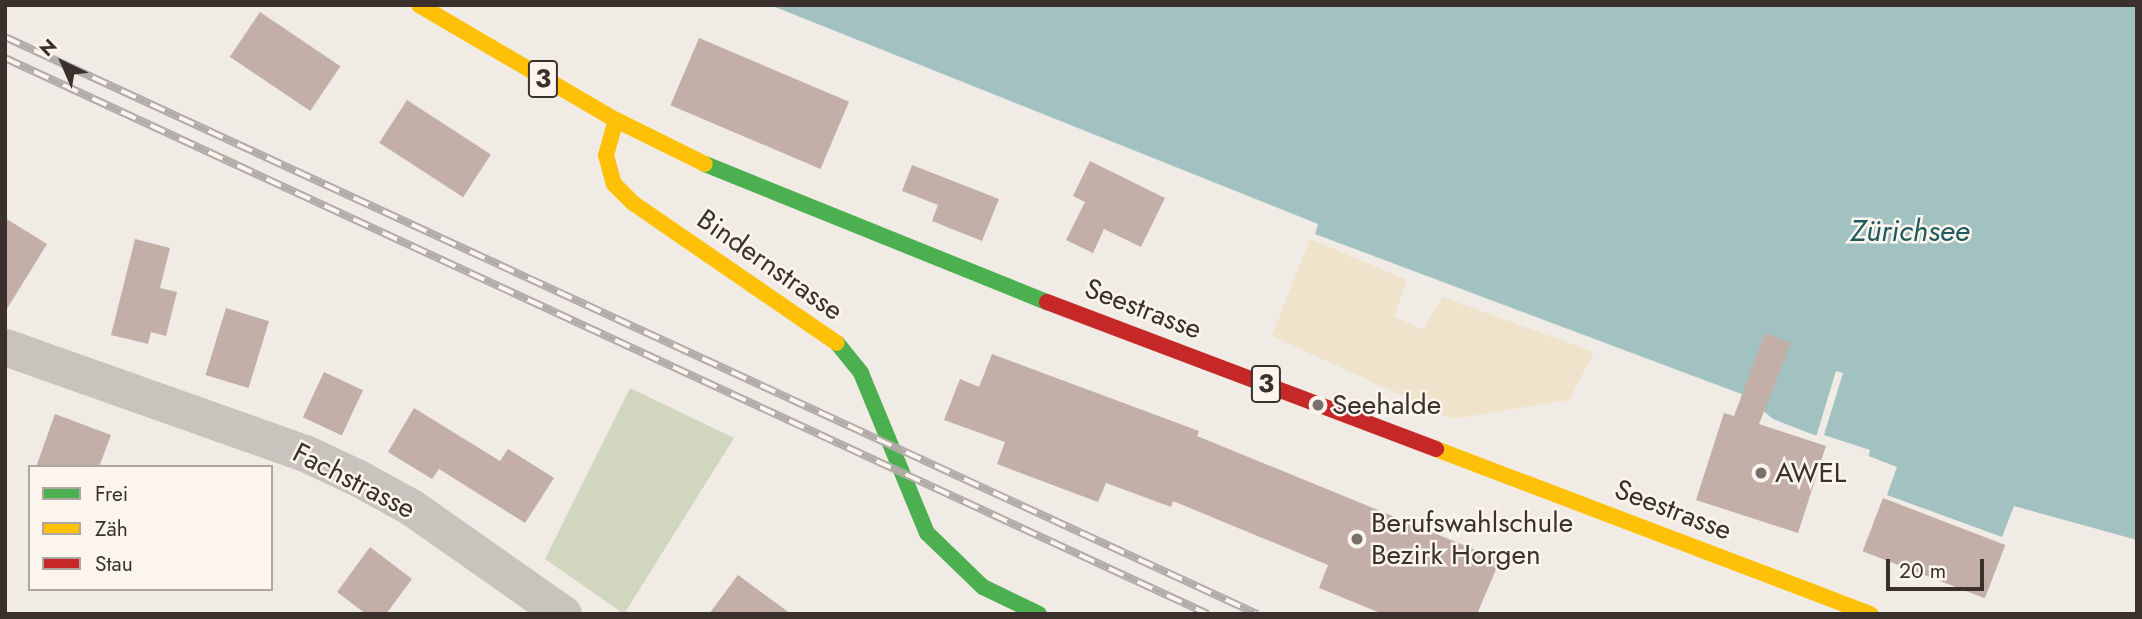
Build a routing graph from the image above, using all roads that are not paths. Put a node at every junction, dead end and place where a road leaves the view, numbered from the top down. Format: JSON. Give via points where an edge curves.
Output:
{"nodes":[{"id":1,"x":419,"y":5,"type":"edge"},
{"id":2,"x":616,"y":120,"type":"junction"},
{"id":3,"x":5,"y":347,"type":"edge"},
{"id":4,"x":563,"y":614,"type":"edge"},
{"id":5,"x":1039,"y":614,"type":"edge"},
{"id":6,"x":1871,"y":614,"type":"edge"}],
"edges":[{"from":1,"to":2,"type":"main road","name":"Seestrasse","number":"3"},
{"from":2,"to":5,"type":"main road","name":"Bindernstrasse","via":[[606,156],[614,184],[632,203],[836,341],[861,373],[927,533],[983,587]]},
{"from":2,"to":6,"type":"main road","name":"Seestrasse","number":"3","via":[[729,175],[988,279]]},
{"from":3,"to":4,"type":"street","name":"Fachstrasse","via":[[306,453],[411,507]]}]}
